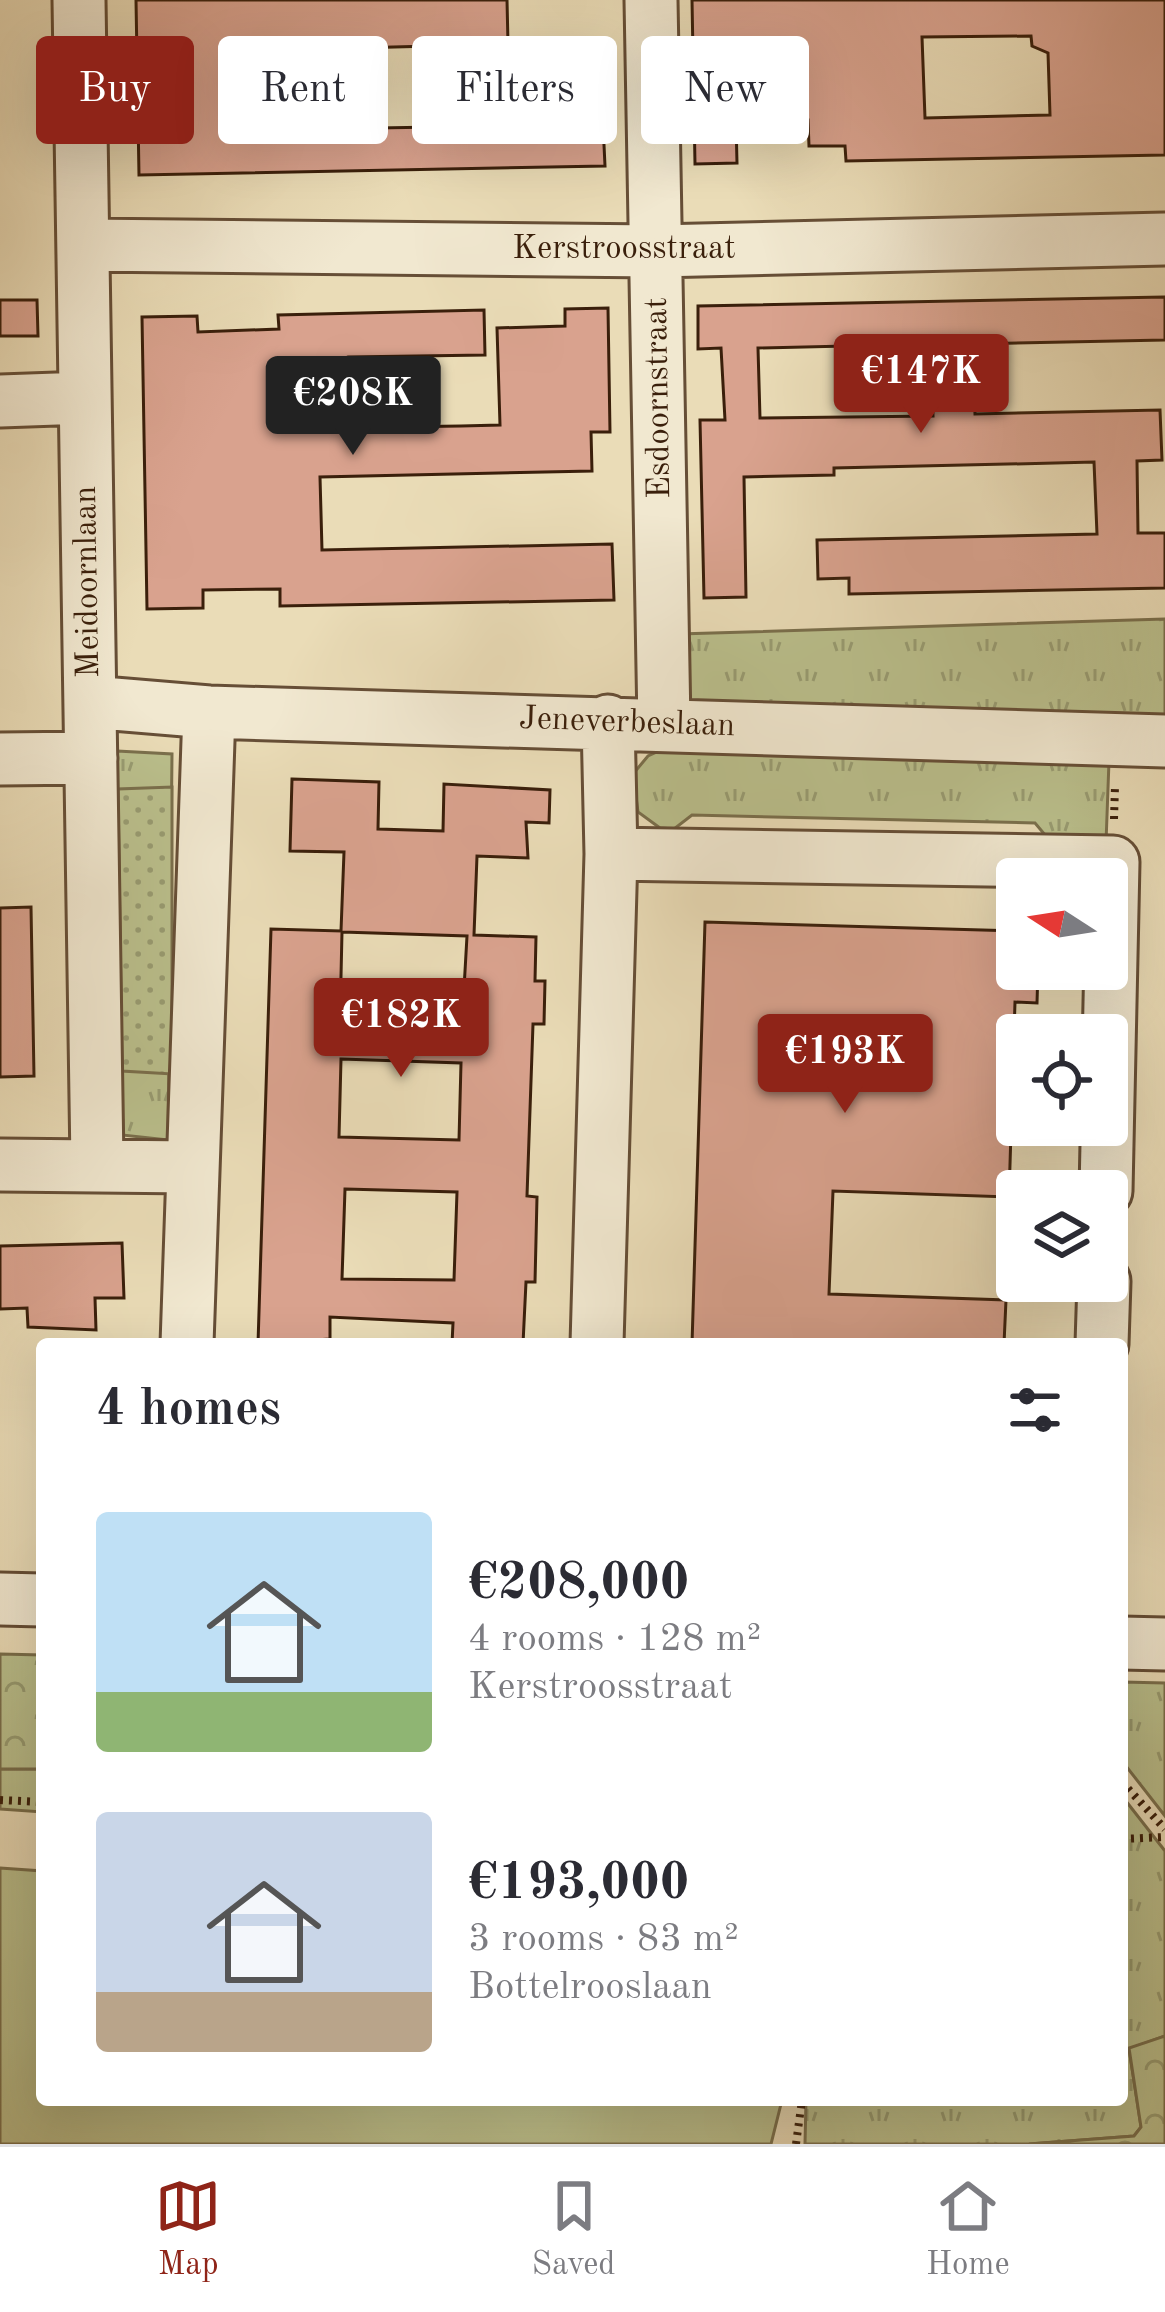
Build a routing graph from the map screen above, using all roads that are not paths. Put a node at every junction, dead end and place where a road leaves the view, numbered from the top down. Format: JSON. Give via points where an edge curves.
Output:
{"nodes":[{"id":1,"x":79,"y":0,"type":"edge"},
{"id":2,"x":651,"y":0,"type":"edge"},
{"id":3,"x":1165,"y":239,"type":"edge"},
{"id":4,"x":82,"y":245,"type":"junction"},
{"id":5,"x":657,"y":251,"type":"junction"},
{"id":6,"x":86,"y":398,"type":"junction"},
{"id":7,"x":0,"y":401,"type":"edge"},
{"id":8,"x":90,"y":702,"type":"junction"},
{"id":9,"x":209,"y":712,"type":"junction"},
{"id":10,"x":608,"y":721,"type":"junction"},
{"id":11,"x":664,"y":724,"type":"junction"},
{"id":12,"x":1141,"y":740,"type":"edge"},
{"id":13,"x":91,"y":758,"type":"junction"},
{"id":14,"x":0,"y":759,"type":"edge"},
{"id":15,"x":611,"y":854,"type":"junction"},
{"id":16,"x":97,"y":1163,"type":"junction"},
{"id":17,"x":0,"y":1165,"type":"edge"},
{"id":18,"x":193,"y":1167,"type":"junction"},
{"id":19,"x":1106,"y":1170,"type":"edge"},
{"id":20,"x":1103,"y":1302,"type":"edge"},
{"id":21,"x":187,"y":1338,"type":"edge"},
{"id":22,"x":597,"y":1338,"type":"edge"},
{"id":23,"x":1102,"y":1338,"type":"edge"},
{"id":24,"x":0,"y":1599,"type":"edge"},
{"id":25,"x":36,"y":1600,"type":"edge"},
{"id":26,"x":1128,"y":1643,"type":"edge"},
{"id":27,"x":1165,"y":1644,"type":"edge"}],
"edges":[{"from":1,"to":4,"type":"street","name":"Meidoornlaan"},
{"from":2,"to":5,"type":"street","name":"Esdoornstraat"},
{"from":3,"to":5,"type":"street","name":"Kerstroosstraat"},
{"from":4,"to":5,"type":"street","name":"Kerstroosstraat"},
{"from":4,"to":6,"type":"street","name":"Meidoornlaan"},
{"from":5,"to":11,"type":"street","name":"Esdoornstraat"},
{"from":6,"to":7,"type":"street"},
{"from":6,"to":8,"type":"street","name":"Meidoornlaan"},
{"from":8,"to":9,"type":"street","name":"Jeneverbeslaan"},
{"from":8,"to":13,"type":"street","name":"Meidoornlaan"},
{"from":9,"to":10,"type":"street","name":"Jeneverbeslaan"},
{"from":9,"to":18,"type":"street"},
{"from":10,"to":11,"type":"street","name":"Jeneverbeslaan"},
{"from":10,"to":15,"type":"street"},
{"from":11,"to":12,"type":"street","name":"Jeneverbeslaan"},
{"from":13,"to":14,"type":"street"},
{"from":13,"to":16,"type":"street","name":"Meidoornlaan"},
{"from":15,"to":19,"type":"street","via":[[1113,862]]},
{"from":15,"to":22,"type":"street"},
{"from":16,"to":17,"type":"street"},
{"from":16,"to":18,"type":"street"},
{"from":18,"to":21,"type":"street"},
{"from":20,"to":23,"type":"street"},
{"from":24,"to":25,"type":"street"},
{"from":26,"to":27,"type":"street"}]}
